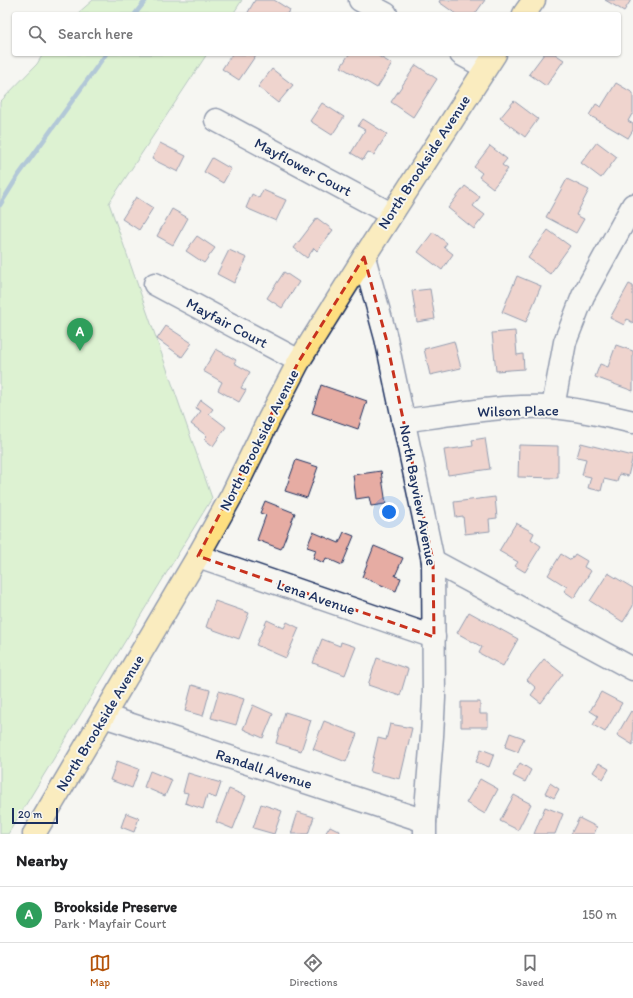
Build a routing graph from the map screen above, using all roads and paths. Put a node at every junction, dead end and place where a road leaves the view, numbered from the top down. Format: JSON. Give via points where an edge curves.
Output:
{"nodes":[{"id":1,"x":360,"y":0,"type":"edge"},
{"id":2,"x":534,"y":0,"type":"edge"},
{"id":3,"x":382,"y":12,"type":"edge"},
{"id":4,"x":525,"y":12,"type":"edge"},
{"id":5,"x":469,"y":56,"type":"edge"},
{"id":6,"x":490,"y":61,"type":"edge"},
{"id":7,"x":216,"y":120,"type":"dead end"},
{"id":8,"x":633,"y":205,"type":"edge"},
{"id":9,"x":391,"y":214,"type":"junction"},
{"id":10,"x":364,"y":257,"type":"junction"},
{"id":11,"x":155,"y":284,"type":"dead end"},
{"id":12,"x":299,"y":361,"type":"junction"},
{"id":13,"x":553,"y":407,"type":"junction"},
{"id":14,"x":403,"y":421,"type":"junction"},
{"id":15,"x":633,"y":422,"type":"edge"},
{"id":16,"x":198,"y":556,"type":"junction"},
{"id":17,"x":433,"y":561,"type":"junction"},
{"id":18,"x":434,"y":637,"type":"junction"},
{"id":19,"x":633,"y":669,"type":"edge"},
{"id":20,"x":104,"y":716,"type":"junction"},
{"id":21,"x":425,"y":828,"type":"edge"},
{"id":22,"x":34,"y":834,"type":"edge"}],
"edges":[{"from":1,"to":3,"type":"street"},
{"from":2,"to":4,"type":"main road"},
{"from":5,"to":6,"type":"street"},
{"from":6,"to":9,"type":"main road","name":"North Brookside Avenue"},
{"from":7,"to":9,"type":"street","name":"Mayflower Court"},
{"from":8,"to":13,"type":"street","via":[[583,296],[565,342]]},
{"from":9,"to":10,"type":"main road","name":"North Brookside Avenue"},
{"from":10,"to":12,"type":"main road","name":"North Brookside Avenue"},
{"from":10,"to":14,"type":"street","name":"North Bayview Avenue","via":[[386,338]]},
{"from":11,"to":12,"type":"street","name":"Mayfair Court"},
{"from":12,"to":16,"type":"main road","name":"North Brookside Avenue","via":[[232,495]]},
{"from":13,"to":14,"type":"street","name":"Wilson Place","via":[[495,408]]},
{"from":13,"to":15,"type":"street","name":"Wilson Place"},
{"from":14,"to":17,"type":"street","name":"North Bayview Avenue"},
{"from":16,"to":18,"type":"street","name":"Lena Avenue"},
{"from":16,"to":20,"type":"main road","name":"North Brookside Avenue"},
{"from":17,"to":18,"type":"street","name":"North Bayview Avenue"},
{"from":17,"to":19,"type":"street"},
{"from":18,"to":21,"type":"street","name":"North Bayview Avenue","via":[[432,736]]},
{"from":20,"to":21,"type":"street","name":"Randall Avenue"},
{"from":20,"to":22,"type":"main road","name":"North Brookside Avenue"}]}
